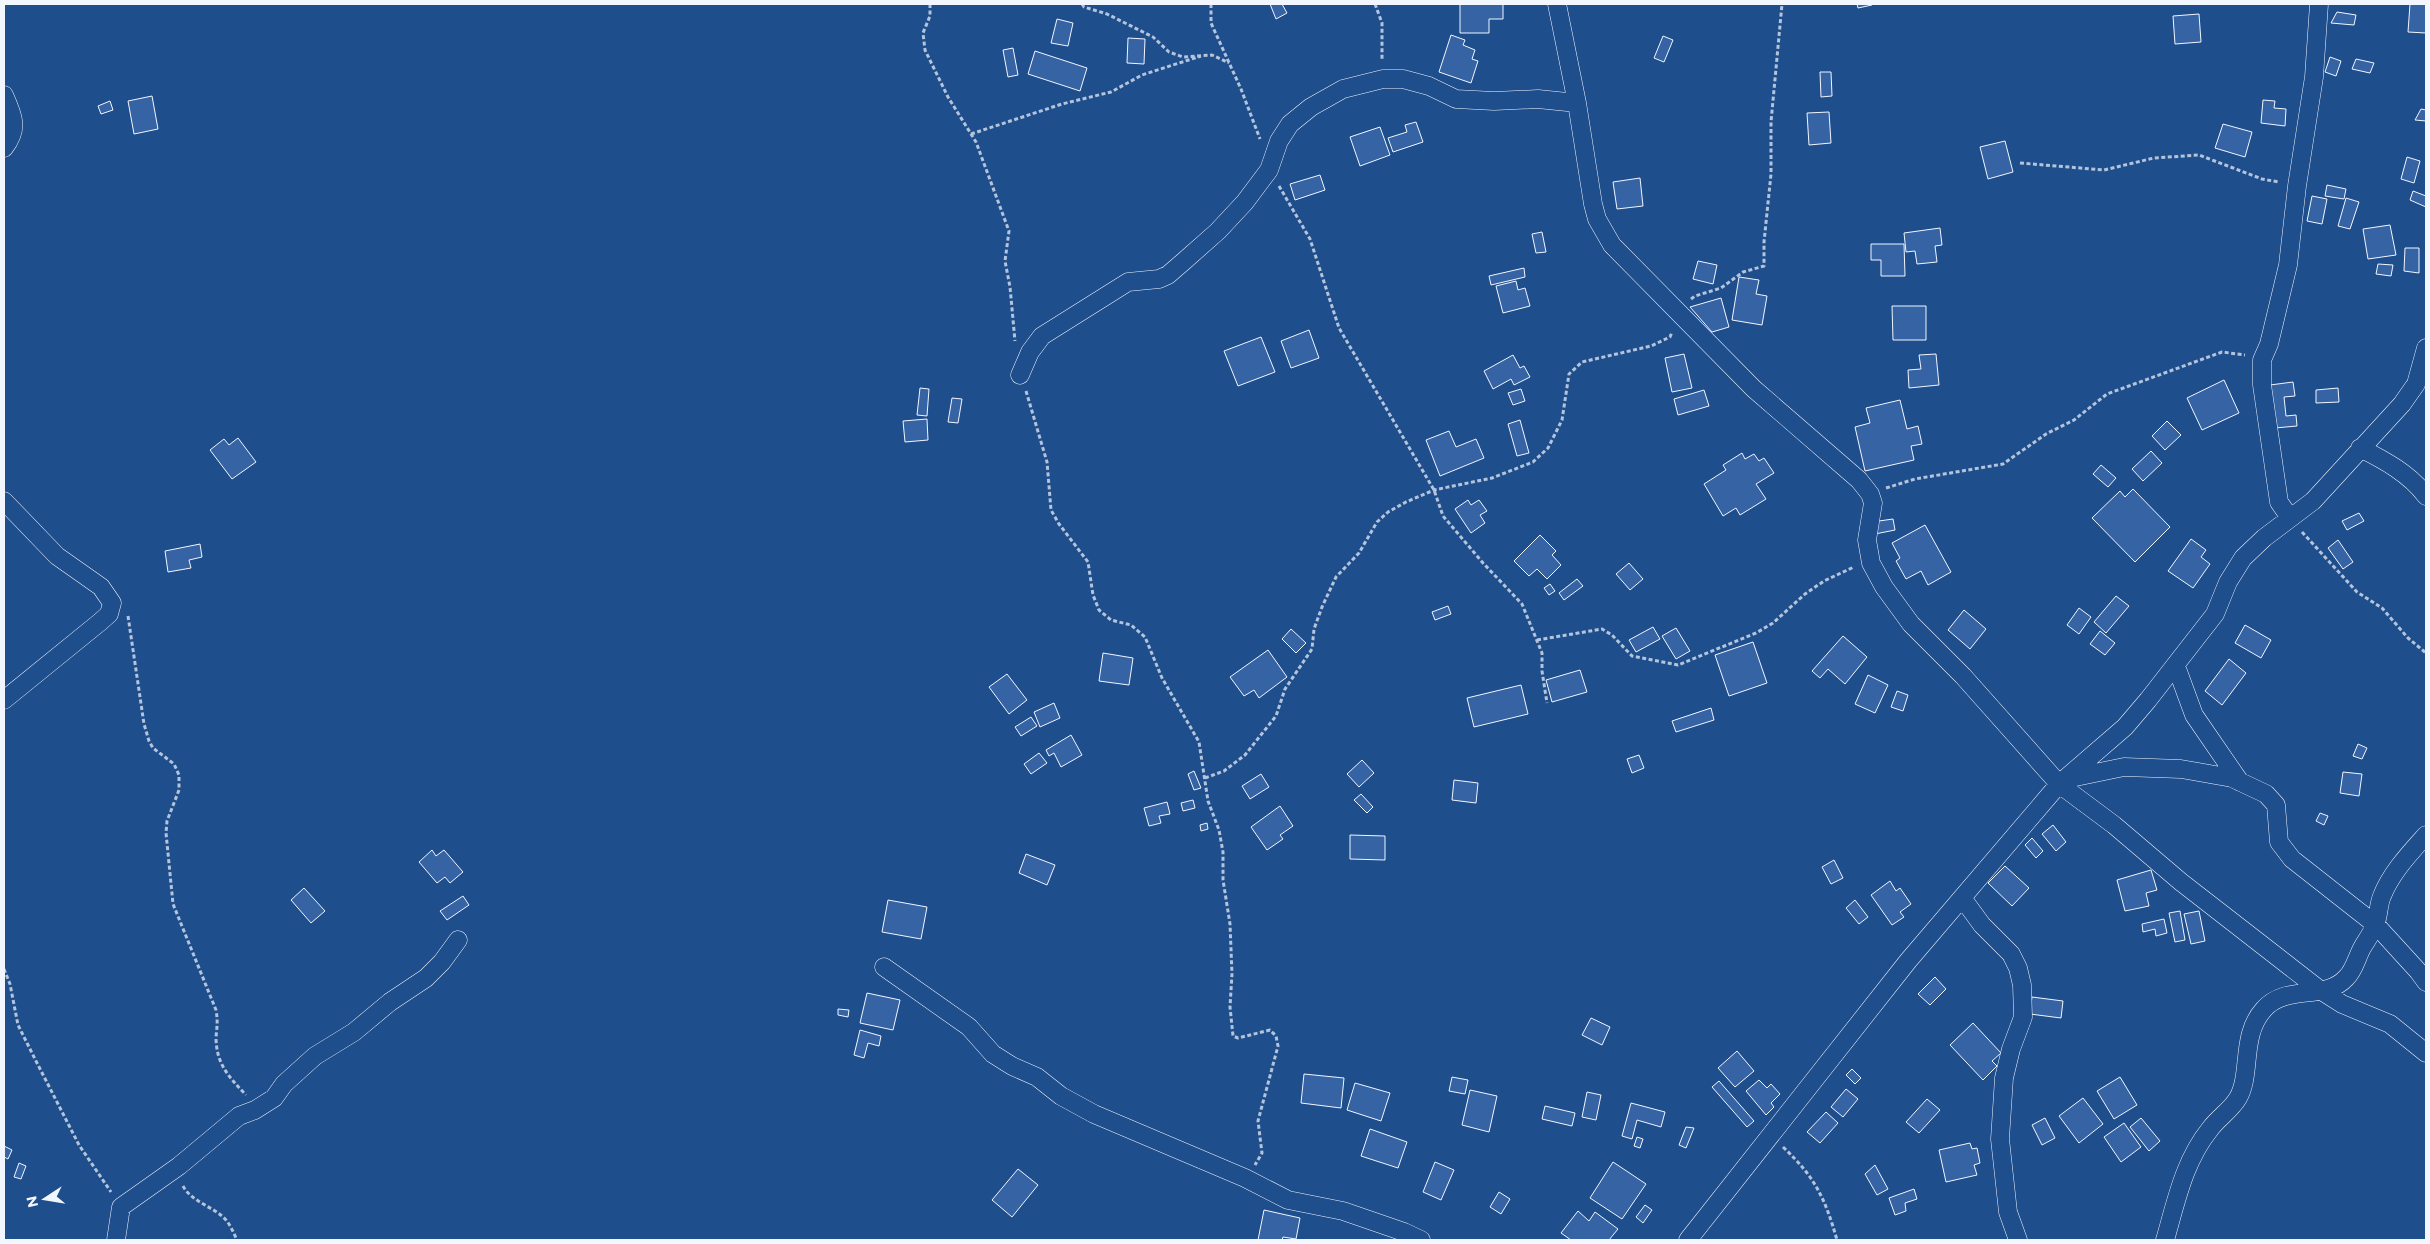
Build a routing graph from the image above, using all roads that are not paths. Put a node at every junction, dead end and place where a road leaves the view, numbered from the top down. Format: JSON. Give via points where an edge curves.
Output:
{"nodes":[{"id":1,"x":1557,"y":4,"type":"edge"},
{"id":2,"x":2319,"y":4,"type":"edge"},
{"id":3,"x":4,"y":95,"type":"edge"},
{"id":4,"x":1577,"y":103,"type":"junction"},
{"id":5,"x":4,"y":148,"type":"edge"},
{"id":6,"x":2426,"y":348,"type":"edge"},
{"id":7,"x":1020,"y":375,"type":"road end"},
{"id":8,"x":2360,"y":448,"type":"junction"},
{"id":9,"x":2426,"y":496,"type":"edge"},
{"id":10,"x":4,"y":501,"type":"edge"},
{"id":11,"x":2290,"y":518,"type":"junction"},
{"id":12,"x":2176,"y":666,"type":"junction"},
{"id":13,"x":4,"y":700,"type":"edge"},
{"id":14,"x":2062,"y":782,"type":"junction"},
{"id":15,"x":2240,"y":782,"type":"junction"},
{"id":16,"x":2426,"y":836,"type":"edge"},
{"id":17,"x":1963,"y":899,"type":"junction"},
{"id":18,"x":2376,"y":925,"type":"junction"},
{"id":19,"x":458,"y":940,"type":"dead end"},
{"id":20,"x":884,"y":967,"type":"dead end"},
{"id":21,"x":2426,"y":982,"type":"edge"},
{"id":22,"x":2320,"y":990,"type":"junction"},
{"id":23,"x":2426,"y":1053,"type":"edge"},
{"id":24,"x":116,"y":1240,"type":"edge"},
{"id":25,"x":1421,"y":1240,"type":"edge"},
{"id":26,"x":1688,"y":1240,"type":"edge"},
{"id":27,"x":2018,"y":1240,"type":"edge"},
{"id":28,"x":2165,"y":1240,"type":"edge"}],
"edges":[{"from":1,"to":4,"type":"street"},
{"from":2,"to":11,"type":"street","via":[[2314,77],[2288,265],[2269,344],[2262,360],[2262,385],[2278,502]]},
{"from":3,"to":5,"type":"street","via":[[14,125],[13,136]]},
{"from":4,"to":7,"type":"street","via":[[1538,99],[1494,102],[1456,99],[1429,86],[1403,79],[1382,79],[1343,89],[1311,107],[1290,124],[1279,141],[1269,170],[1245,202],[1176,269],[1159,279],[1128,282],[1042,336],[1030,352]]},
{"from":4,"to":14,"type":"street","via":[[1593,204],[1612,245],[1754,390],[1852,474],[1870,494],[1872,512],[1867,540],[1871,563],[1884,587],[1910,624]]},
{"from":6,"to":8,"type":"street","via":[[2416,384],[2402,404]]},
{"from":8,"to":9,"type":"street","via":[[2401,472]]},
{"from":8,"to":11,"type":"street","via":[[2313,501]]},
{"from":10,"to":13,"type":"street","via":[[57,556],[101,587],[112,603],[100,622]]},
{"from":11,"to":12,"type":"street","via":[[2243,558],[2228,582],[2215,614]]},
{"from":12,"to":14,"type":"street","via":[[2125,727]]},
{"from":12,"to":15,"type":"street","via":[[2194,715]]},
{"from":14,"to":15,"type":"street","via":[[2124,767],[2181,770]]},
{"from":14,"to":17,"type":"street"},
{"from":14,"to":22,"type":"street","via":[[2181,882]]},
{"from":15,"to":18,"type":"street","via":[[2266,794],[2276,805],[2279,842],[2292,859]]},
{"from":16,"to":18,"type":"street","via":[[2394,873],[2381,897]]},
{"from":17,"to":26,"type":"street","via":[[1908,961]]},
{"from":17,"to":27,"type":"street","via":[[1982,925],[2011,954],[2022,985],[2023,1017],[2004,1078],[2000,1139],[2008,1212]]},
{"from":18,"to":21,"type":"street"},
{"from":18,"to":22,"type":"street","via":[[2348,978],[2335,988]]},
{"from":19,"to":24,"type":"street","via":[[426,978],[354,1032],[315,1056],[284,1084],[274,1098],[239,1116],[179,1166],[121,1207]]},
{"from":20,"to":25,"type":"street","via":[[968,1027],[994,1054],[1037,1077],[1061,1096],[1120,1126],[1245,1178],[1288,1200],[1343,1211]]},
{"from":22,"to":23,"type":"street","via":[[2342,1004],[2390,1024]]},
{"from":22,"to":28,"type":"street","via":[[2276,999],[2260,1014],[2251,1033],[2243,1086],[2238,1098],[2209,1129],[2190,1163],[2179,1188]]}]}
